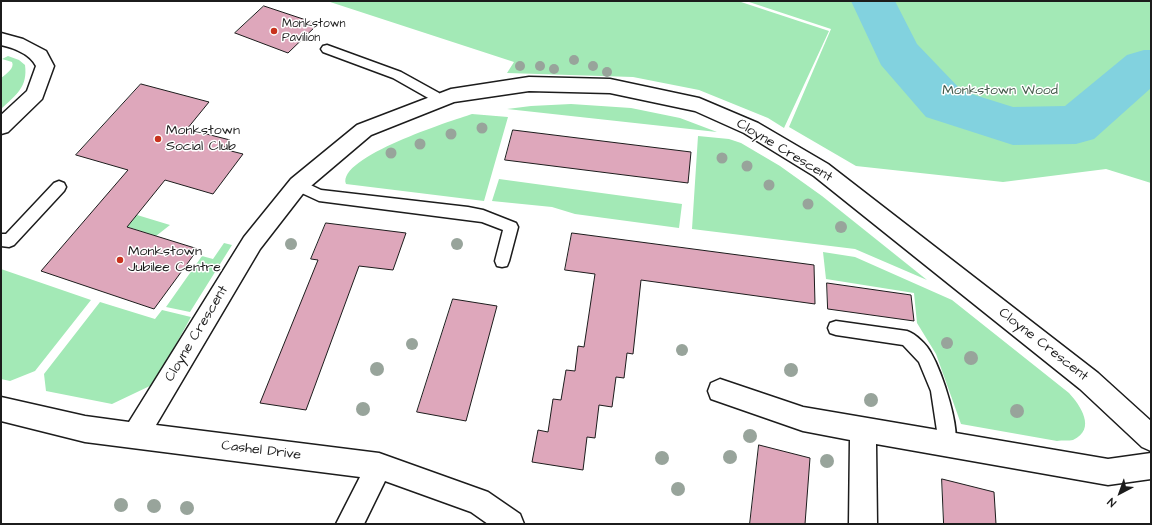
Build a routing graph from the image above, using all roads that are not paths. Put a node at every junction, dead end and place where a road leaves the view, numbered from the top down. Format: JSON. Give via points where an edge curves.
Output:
{"nodes":[{"id":1,"x":1,"y":39,"type":"edge"},
{"id":2,"x":326,"y":49,"type":"dead end"},
{"id":3,"x":437,"y":102,"type":"junction"},
{"id":4,"x":1,"y":128,"type":"edge"},
{"id":5,"x":298,"y":185,"type":"junction"},
{"id":6,"x":59,"y":187,"type":"dead end"},
{"id":7,"x":1,"y":240,"type":"edge"},
{"id":8,"x":502,"y":261,"type":"dead end"},
{"id":9,"x":836,"y":328,"type":"dead end"},
{"id":10,"x":720,"y":391,"type":"dead end"},
{"id":11,"x":1,"y":409,"type":"edge"},
{"id":12,"x":863,"y":430,"type":"junction"},
{"id":13,"x":135,"y":436,"type":"junction"},
{"id":14,"x":1151,"y":438,"type":"edge"},
{"id":15,"x":948,"y":444,"type":"junction"},
{"id":16,"x":379,"y":466,"type":"junction"},
{"id":17,"x":1151,"y":466,"type":"edge"},
{"id":18,"x":350,"y":524,"type":"edge"},
{"id":19,"x":510,"y":524,"type":"edge"},
{"id":20,"x":863,"y":524,"type":"edge"}],
"edges":[{"from":1,"to":4,"type":"street","via":[[17,43],[40,55],[46,66],[35,94]]},
{"from":2,"to":3,"type":"lane","via":[[397,75],[434,96]]},
{"from":3,"to":5,"type":"street","name":"Cloyne Crescent","via":[[364,130]]},
{"from":3,"to":14,"type":"street","name":"Cloyne Crescent","via":[[451,96],[529,84],[610,86],[699,105],[751,128],[821,170],[1089,381]]},
{"from":5,"to":8,"type":"lane","via":[[319,194],[483,216],[511,227]]},
{"from":5,"to":13,"type":"street","name":"Cloyne Crescent","via":[[252,243]]},
{"from":6,"to":7,"type":"lane","via":[[9,241]]},
{"from":9,"to":15,"type":"lane","via":[[907,338],[925,357],[939,391]]},
{"from":10,"to":12,"type":"street","via":[[803,418]]},
{"from":11,"to":13,"type":"street","name":"Cashel Drive","via":[[85,429]]},
{"from":12,"to":15,"type":"street"},
{"from":12,"to":20,"type":"street"},
{"from":13,"to":16,"type":"street","name":"Cashel Drive"},
{"from":15,"to":17,"type":"street","via":[[1108,472]]},
{"from":16,"to":18,"type":"street"},
{"from":16,"to":19,"type":"street","name":"Cashel Drive","via":[[479,501]]}]}
